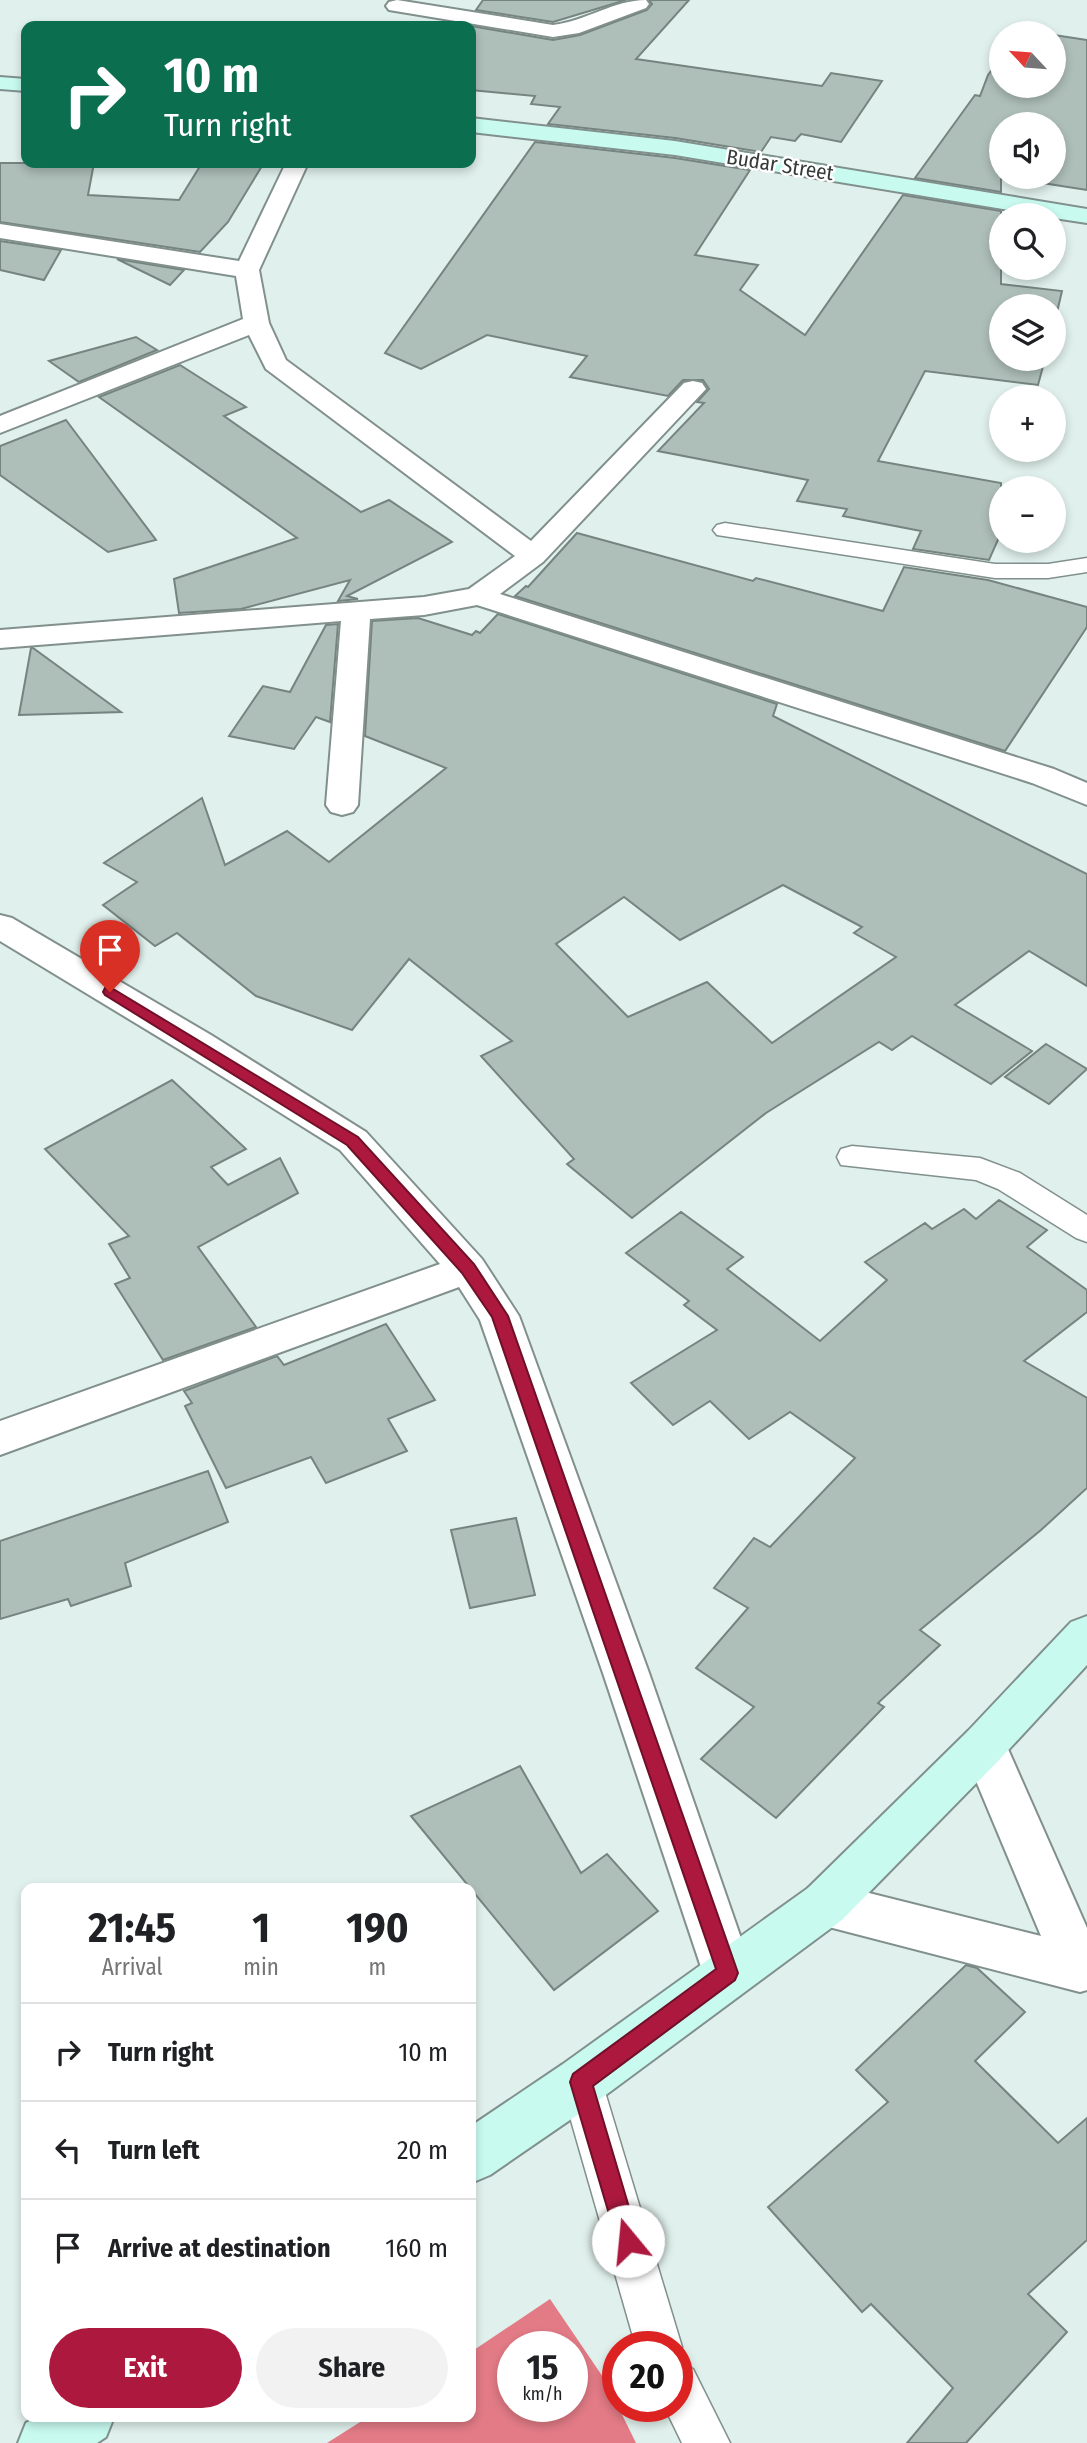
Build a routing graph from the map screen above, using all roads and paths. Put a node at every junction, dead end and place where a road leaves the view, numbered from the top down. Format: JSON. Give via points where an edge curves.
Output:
{"nodes":[{"id":1,"x":398,"y":3,"type":"edge"},
{"id":2,"x":639,"y":4,"type":"dead end"},
{"id":3,"x":385,"y":21,"type":"edge"},
{"id":4,"x":0,"y":83,"type":"edge"},
{"id":5,"x":21,"y":85,"type":"edge"},
{"id":6,"x":476,"y":126,"type":"edge"},
{"id":7,"x":295,"y":168,"type":"edge"},
{"id":8,"x":1087,"y":216,"type":"edge"},
{"id":9,"x":0,"y":231,"type":"edge"},
{"id":10,"x":247,"y":270,"type":"junction"},
{"id":11,"x":256,"y":323,"type":"junction"},
{"id":12,"x":693,"y":389,"type":"dead end"},
{"id":13,"x":0,"y":425,"type":"edge"},
{"id":14,"x":724,"y":530,"type":"dead end"},
{"id":15,"x":533,"y":556,"type":"junction"},
{"id":16,"x":1087,"y":565,"type":"edge"},
{"id":17,"x":478,"y":596,"type":"junction"},
{"id":18,"x":356,"y":612,"type":"junction"},
{"id":19,"x":0,"y":639,"type":"edge"},
{"id":20,"x":1087,"y":795,"type":"edge"},
{"id":21,"x":342,"y":804,"type":"dead end"},
{"id":22,"x":0,"y":926,"type":"edge"},
{"id":23,"x":852,"y":1157,"type":"dead end"},
{"id":24,"x":1087,"y":1230,"type":"edge"},
{"id":25,"x":468,"y":1269,"type":"junction"},
{"id":26,"x":0,"y":1438,"type":"edge"},
{"id":27,"x":1087,"y":1635,"type":"edge"},
{"id":28,"x":984,"y":1745,"type":"junction"},
{"id":29,"x":825,"y":1904,"type":"junction"},
{"id":30,"x":1083,"y":1972,"type":"edge"},
{"id":31,"x":728,"y":1973,"type":"junction"},
{"id":32,"x":581,"y":2082,"type":"junction"},
{"id":33,"x":476,"y":2154,"type":"edge"},
{"id":34,"x":654,"y":2331,"type":"edge"},
{"id":35,"x":693,"y":2416,"type":"edge"},
{"id":36,"x":78,"y":2422,"type":"edge"},
{"id":37,"x":46,"y":2443,"type":"edge"},
{"id":38,"x":707,"y":2443,"type":"edge"}],
"edges":[{"from":1,"to":2,"type":"street","via":[[553,31],[572,29]]},
{"from":1,"to":3,"type":"street"},
{"from":4,"to":5,"type":"main road"},
{"from":6,"to":8,"type":"main road","name":"Budar Street","via":[[675,148]]},
{"from":7,"to":10,"type":"street"},
{"from":9,"to":10,"type":"street"},
{"from":10,"to":11,"type":"street"},
{"from":11,"to":13,"type":"street"},
{"from":11,"to":15,"type":"street","via":[[275,364]]},
{"from":12,"to":15,"type":"street"},
{"from":14,"to":16,"type":"lane","via":[[995,571]]},
{"from":15,"to":17,"type":"street"},
{"from":17,"to":18,"type":"street"},
{"from":17,"to":20,"type":"street","via":[[1043,776]]},
{"from":18,"to":19,"type":"street"},
{"from":18,"to":21,"type":"street"},
{"from":22,"to":25,"type":"street","via":[[353,1141]]},
{"from":23,"to":24,"type":"lane","via":[[980,1169],[1009,1181]]},
{"from":25,"to":26,"type":"street"},
{"from":25,"to":31,"type":"street","via":[[499,1316]]},
{"from":27,"to":28,"type":"main road"},
{"from":28,"to":29,"type":"main road"},
{"from":28,"to":30,"type":"street"},
{"from":29,"to":30,"type":"street"},
{"from":29,"to":31,"type":"main road"},
{"from":31,"to":32,"type":"main road"},
{"from":32,"to":33,"type":"main road"},
{"from":32,"to":34,"type":"lane"},
{"from":35,"to":38,"type":"lane"},
{"from":36,"to":37,"type":"main road"}]}
